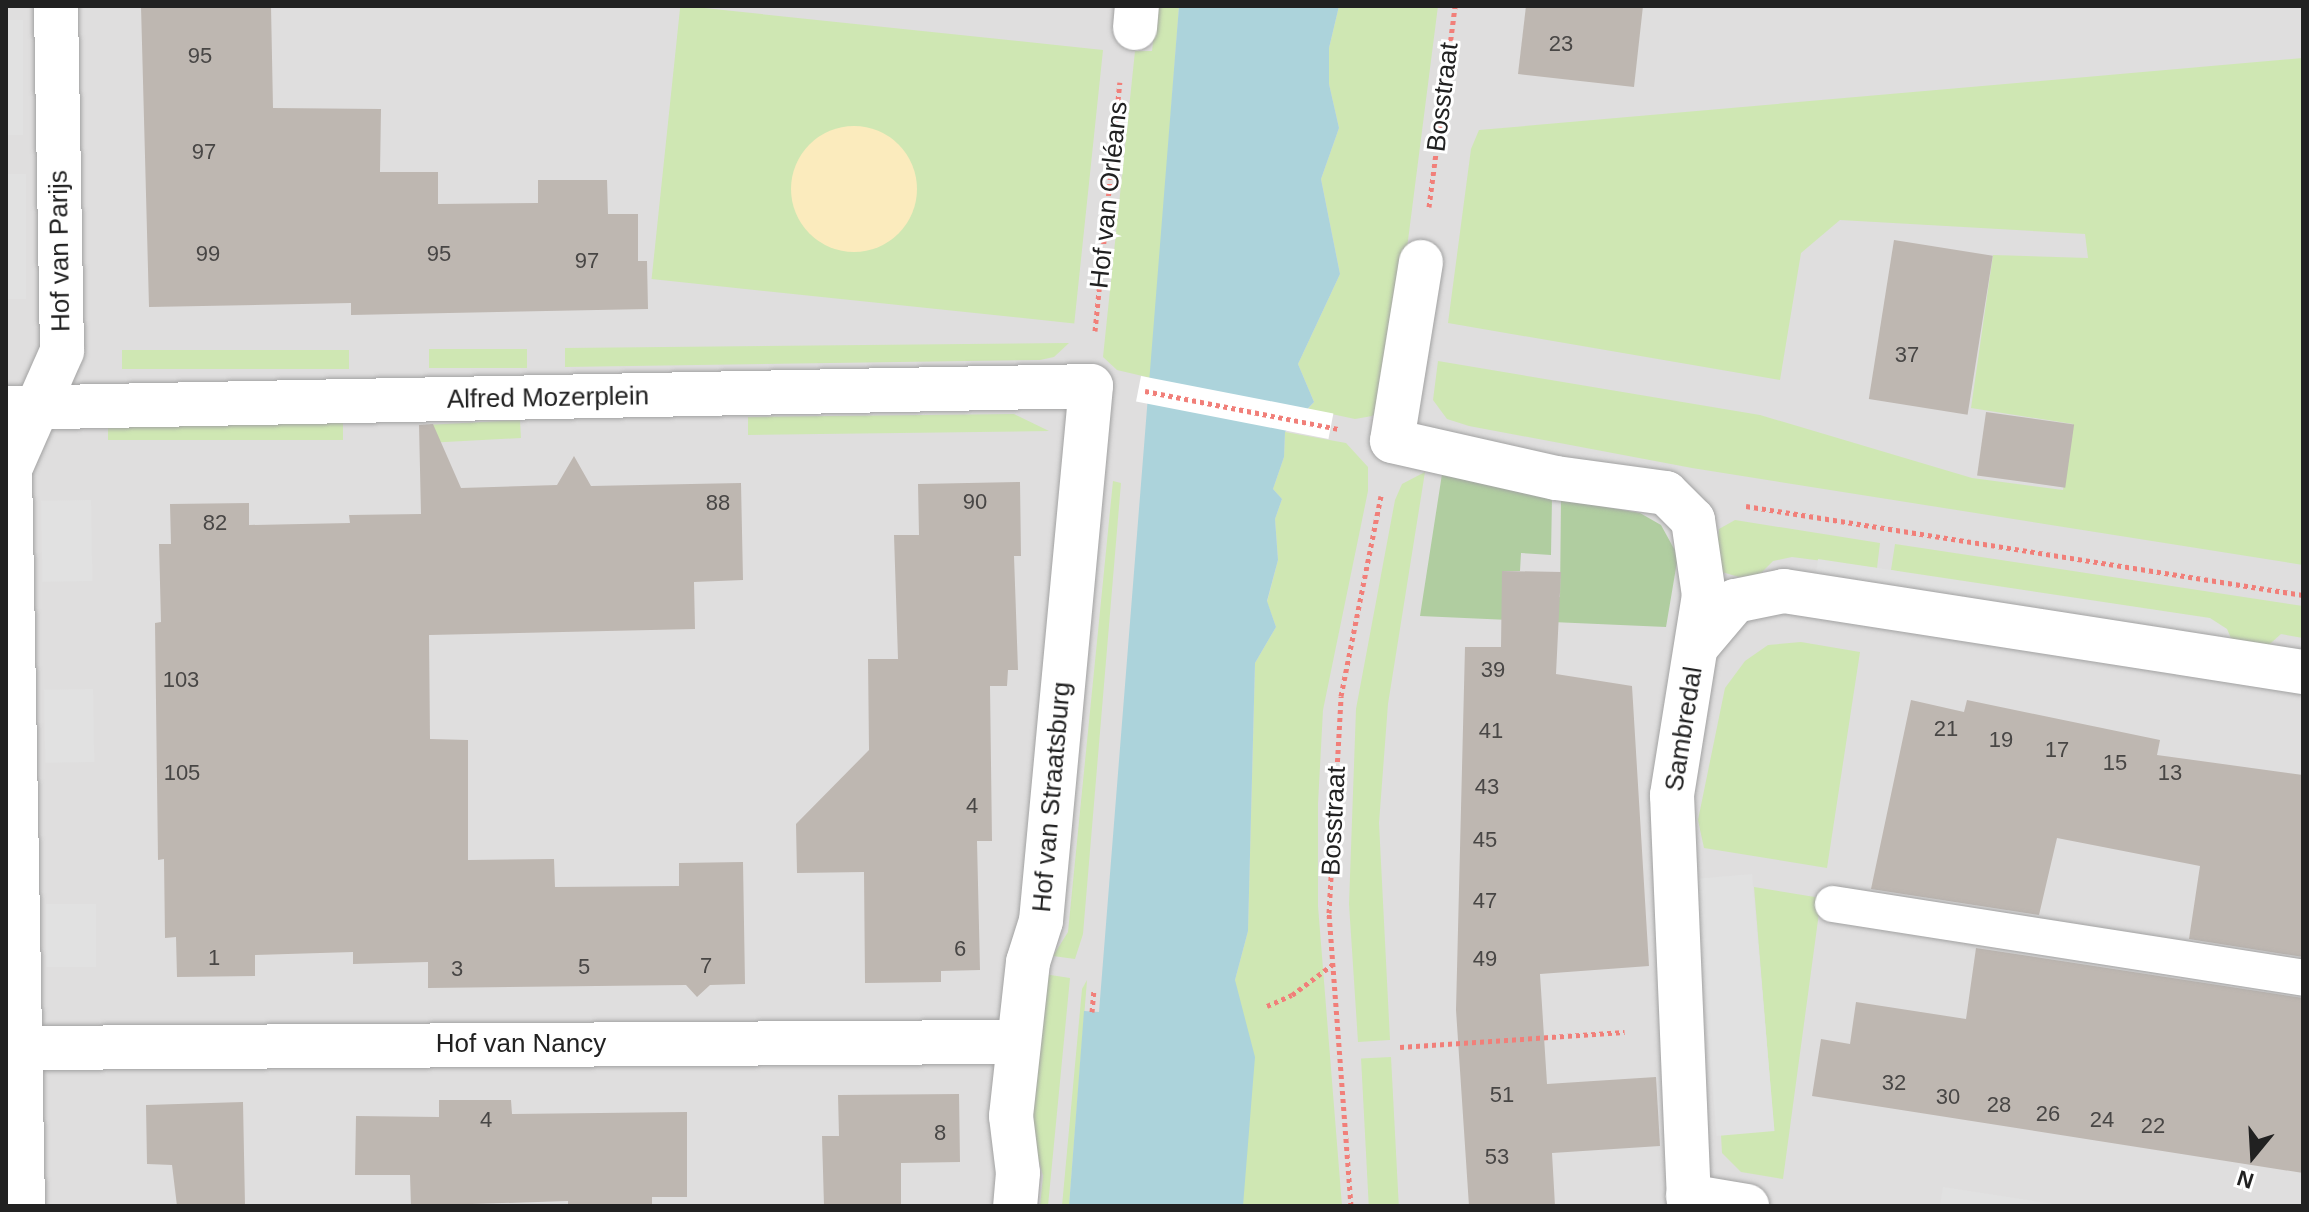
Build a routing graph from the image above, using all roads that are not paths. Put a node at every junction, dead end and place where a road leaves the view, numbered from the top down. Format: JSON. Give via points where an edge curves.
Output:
{"nodes":[{"id":1,"x":56,"y":6,"type":"edge"},
{"id":2,"x":1421,"y":262,"type":"dead end"},
{"id":3,"x":1091,"y":386,"type":"joint"},
{"id":4,"x":21,"y":408,"type":"edge"},
{"id":5,"x":1697,"y":646,"type":"junction"},
{"id":6,"x":2303,"y":672,"type":"edge"},
{"id":7,"x":1833,"y":904,"type":"dead end"},
{"id":8,"x":2303,"y":978,"type":"edge"},
{"id":9,"x":1018,"y":1042,"type":"junction"},
{"id":10,"x":23,"y":1048,"type":"junction"},
{"id":11,"x":1688,"y":1201,"type":"edge"},
{"id":12,"x":23,"y":1206,"type":"edge"},
{"id":13,"x":1015,"y":1206,"type":"edge"},
{"id":14,"x":1747,"y":1206,"type":"edge"}],
"edges":[{"from":1,"to":4,"type":"street","name":"Hof van Parijs","via":[[62,351]]},
{"from":2,"to":5,"type":"street","via":[[1392,441],[1556,478],[1666,493],[1693,520],[1704,595]]},
{"from":3,"to":4,"type":"street","name":"Alfred Mozerplein"},
{"from":3,"to":9,"type":"street","name":"Hof van Straatsburg","via":[[1041,921],[1028,962]]},
{"from":4,"to":10,"type":"street","name":"Hof van Parijs","via":[[10,469]]},
{"from":5,"to":6,"type":"street","name":"Sambredal","via":[[1735,601],[1784,591]]},
{"from":5,"to":11,"type":"street","name":"Sambredal","via":[[1672,795]]},
{"from":7,"to":8,"type":"lane"},
{"from":9,"to":10,"type":"street","name":"Hof van Nancy"},
{"from":9,"to":13,"type":"street","name":"Hof van Straatsburg","via":[[1011,1116],[1018,1173]]},
{"from":10,"to":12,"type":"street","name":"Hof van Parijs"},
{"from":11,"to":14,"type":"street"}]}
